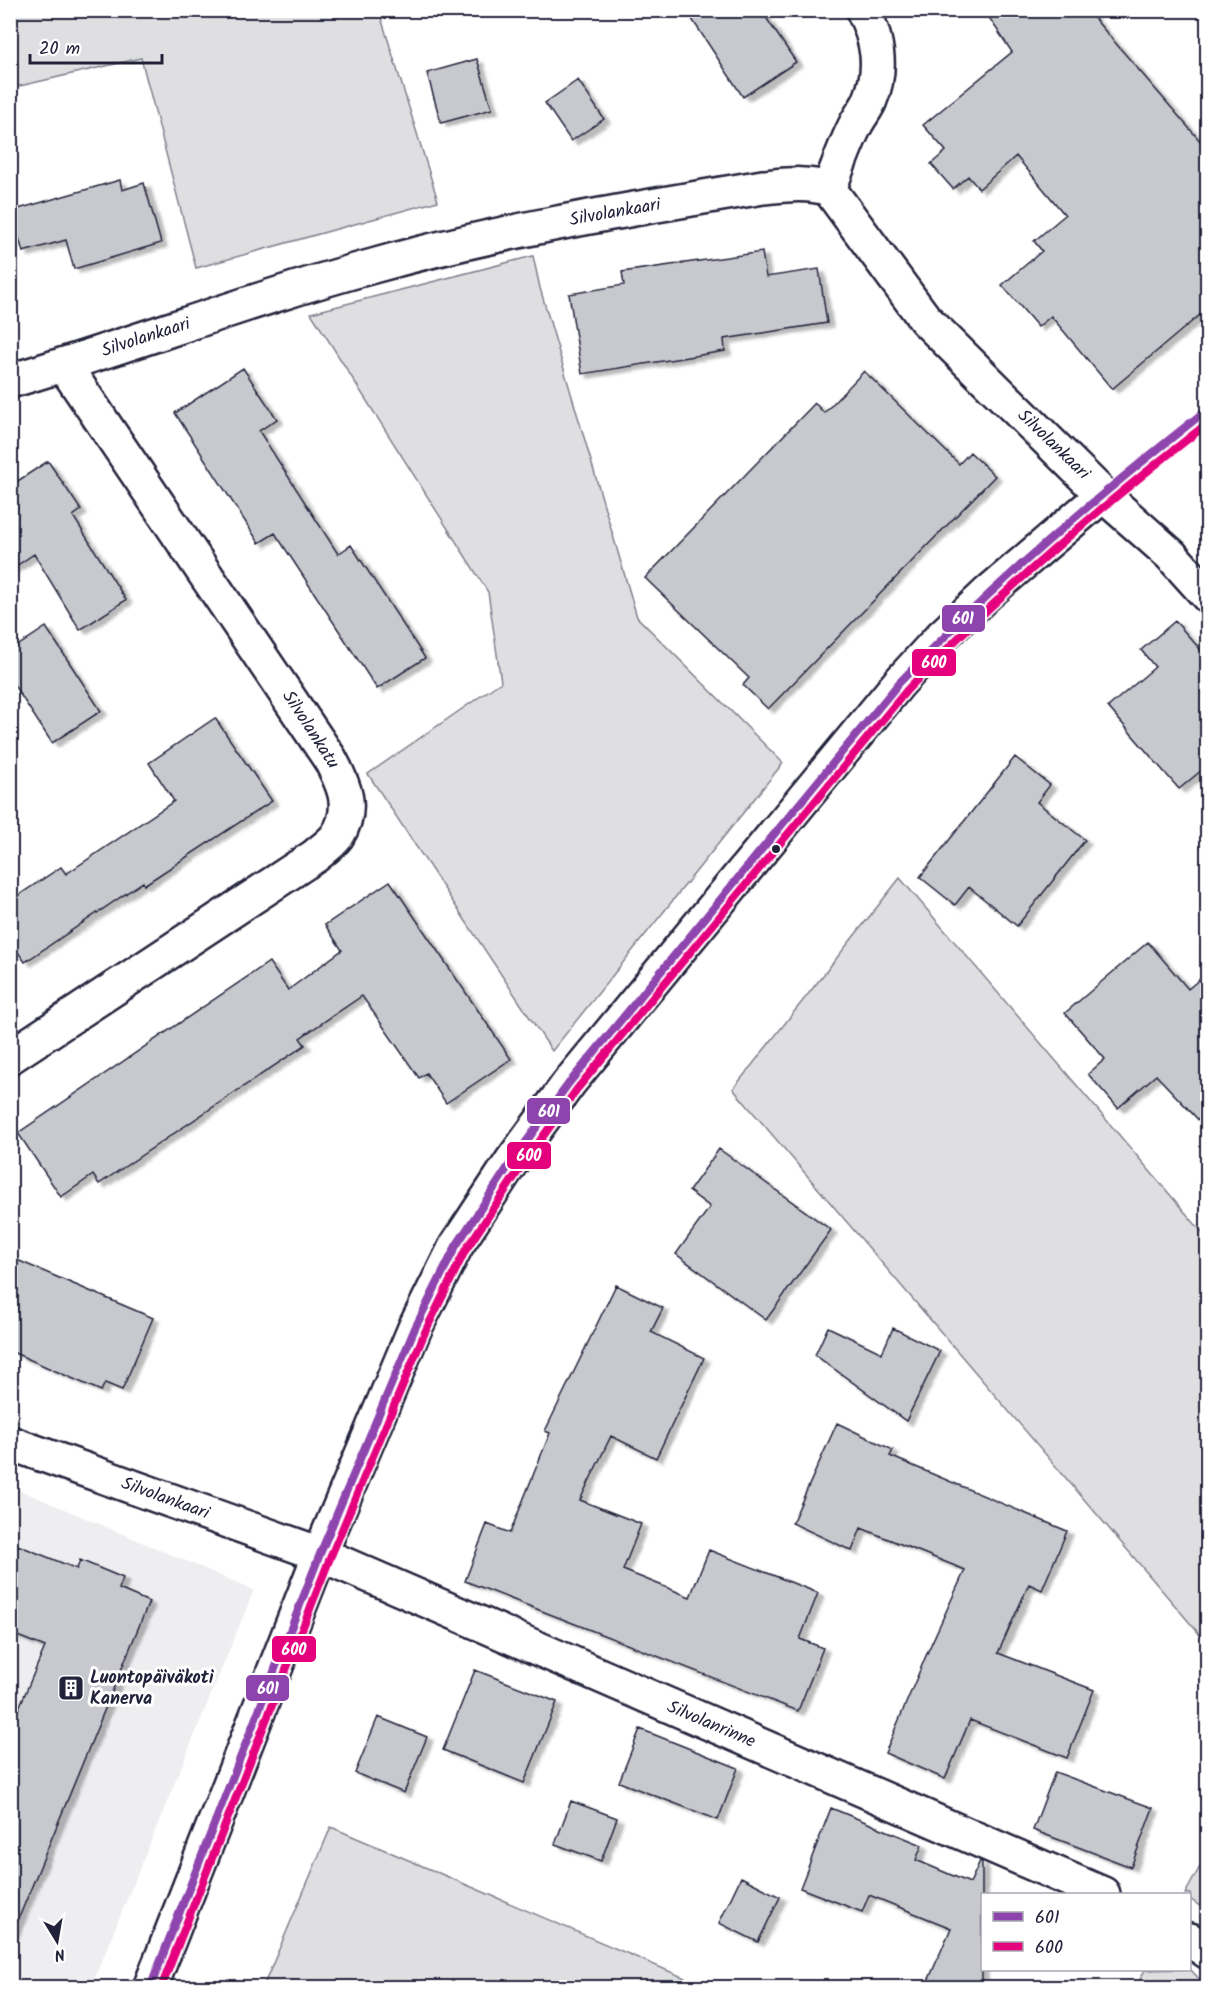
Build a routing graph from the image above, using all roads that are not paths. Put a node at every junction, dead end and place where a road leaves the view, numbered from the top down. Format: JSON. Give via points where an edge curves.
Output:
{"nodes":[{"id":1,"x":863,"y":10,"type":"edge"},
{"id":2,"x":829,"y":189,"type":"junction"},
{"id":3,"x":64,"y":365,"type":"junction"},
{"id":4,"x":10,"y":381,"type":"edge"},
{"id":5,"x":1103,"y":495,"type":"junction"},
{"id":6,"x":1208,"y":596,"type":"edge"},
{"id":7,"x":10,"y":1057,"type":"edge"},
{"id":8,"x":10,"y":1443,"type":"edge"},
{"id":9,"x":320,"y":1554,"type":"junction"},
{"id":10,"x":1101,"y":1893,"type":"edge"},
{"id":11,"x":1191,"y":1941,"type":"edge"},
{"id":12,"x":1208,"y":1952,"type":"edge"},
{"id":13,"x":150,"y":1988,"type":"edge"}],
"edges":[{"from":1,"to":2,"type":"street","via":[[878,53],[878,77]]},
{"from":2,"to":3,"type":"street","name":"Silvolankaari","via":[[801,184],[763,188],[468,241],[309,285]]},
{"from":2,"to":5,"type":"street","name":"Silvolankaari","via":[[925,319]]},
{"from":3,"to":4,"type":"street","name":"Silvolankaari"},
{"from":3,"to":7,"type":"street","name":"Silvolankatu","via":[[330,759],[343,783],[348,812],[336,837],[315,856]]},
{"from":5,"to":6,"type":"street","name":"Silvolankaari","via":[[1171,555]]},
{"from":5,"to":9,"type":"street","via":[[942,636],[569,1083],[456,1246],[415,1328]]},
{"from":8,"to":9,"type":"street","name":"Silvolankaari"},
{"from":9,"to":10,"type":"street","name":"Silvolanrinne"},
{"from":9,"to":13,"type":"street"},
{"from":11,"to":12,"type":"street"}]}
